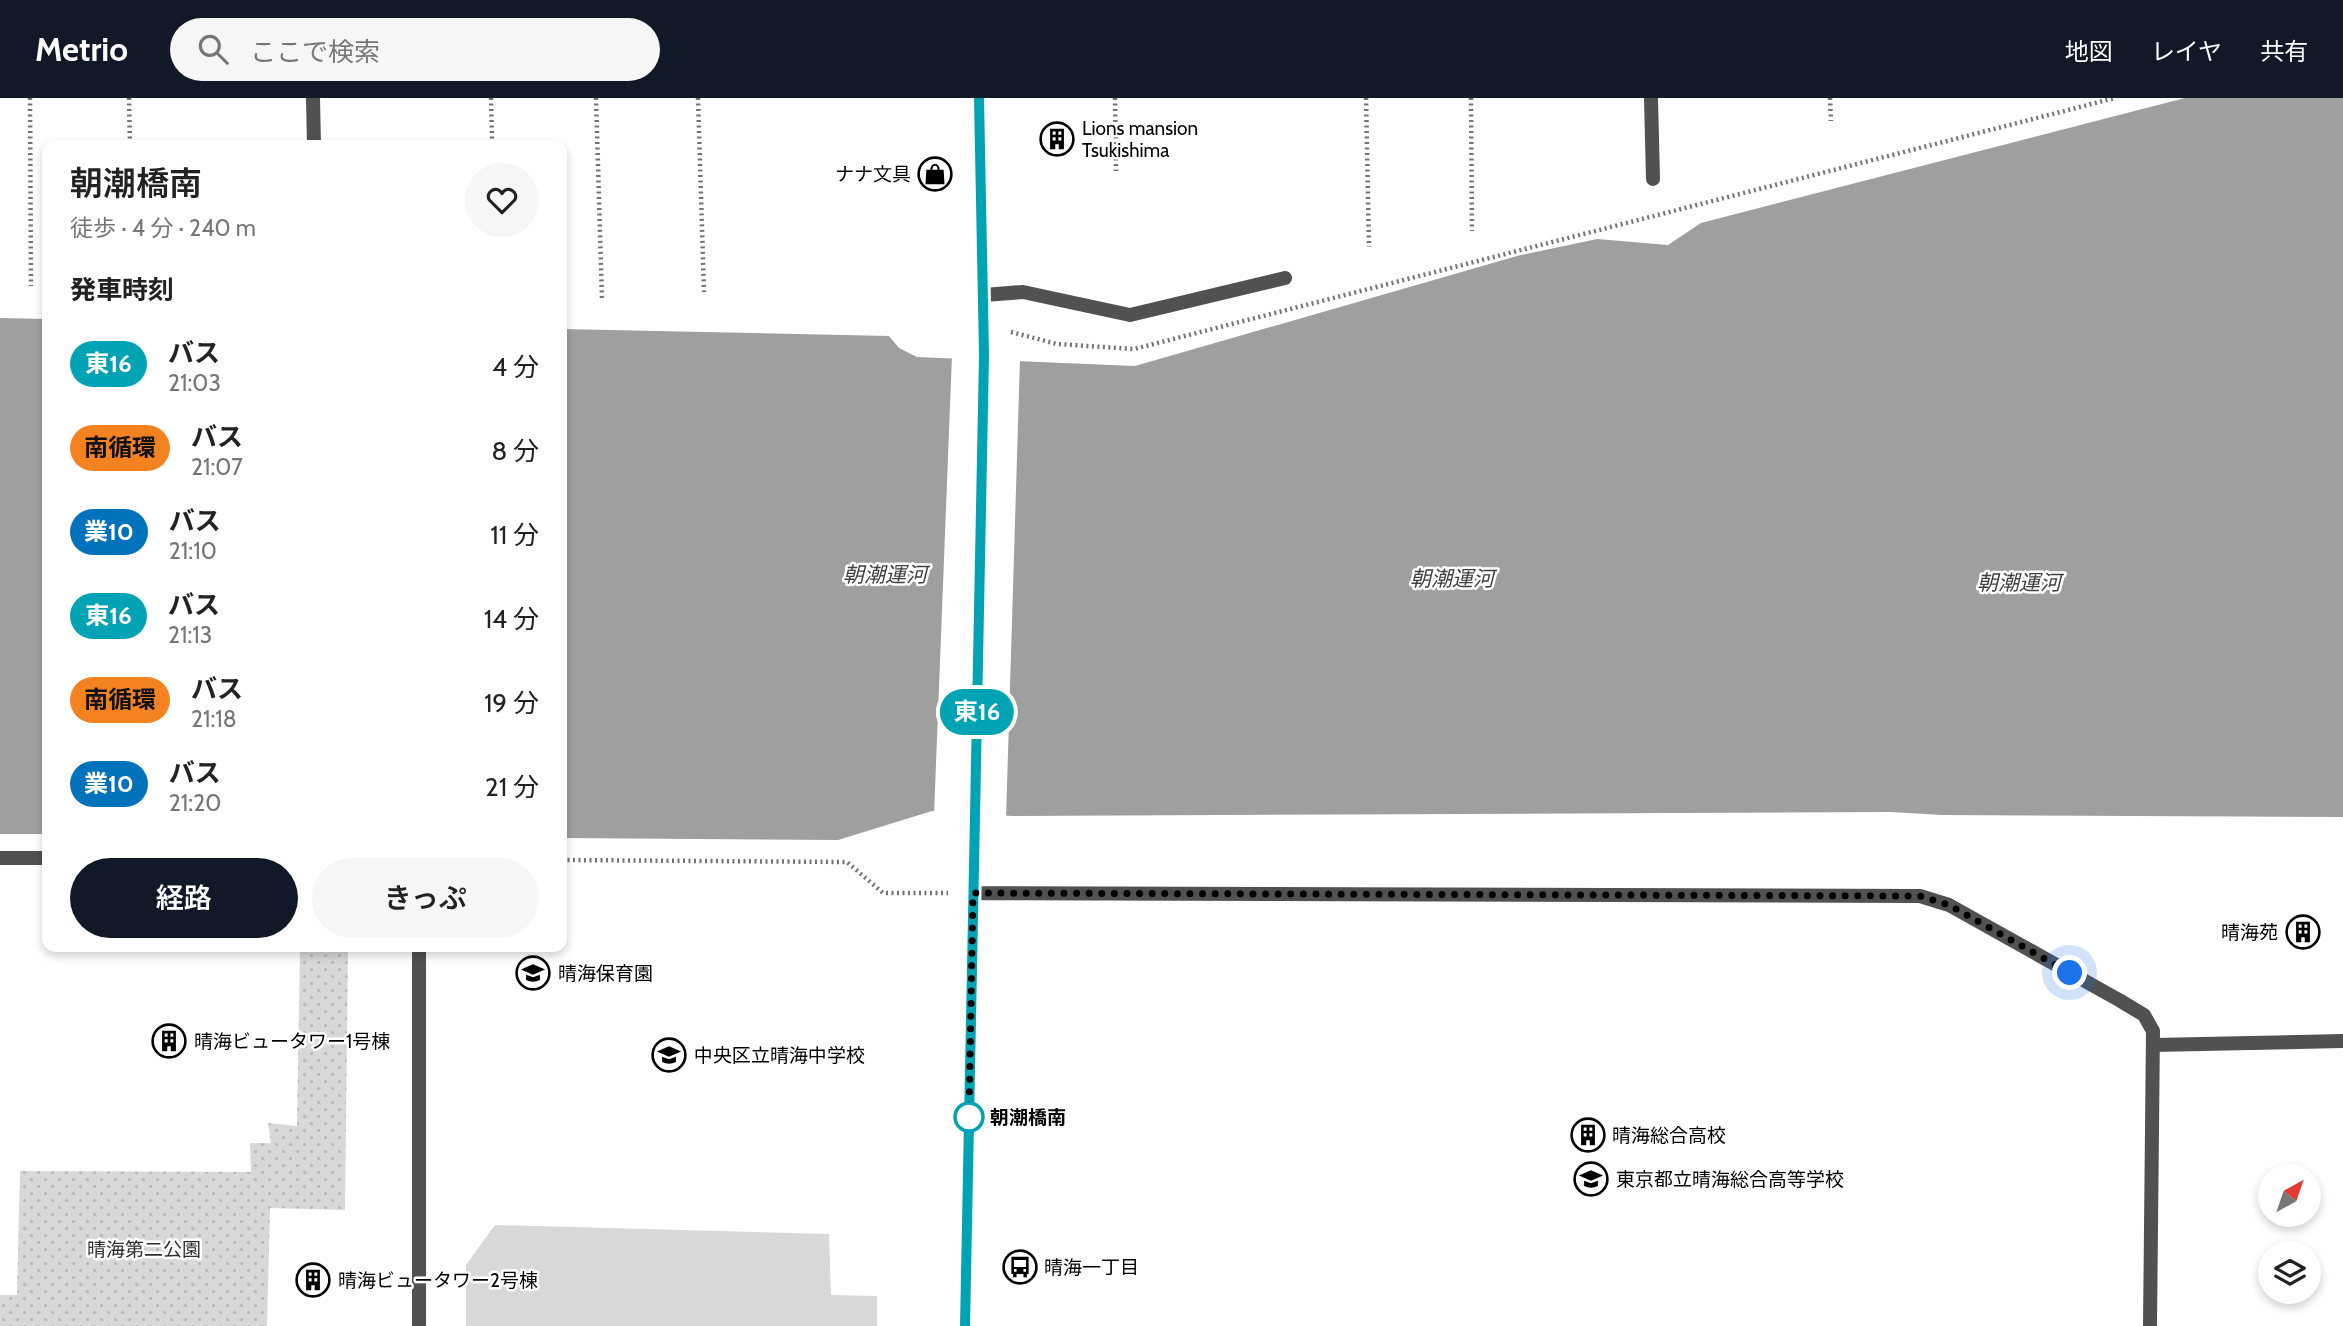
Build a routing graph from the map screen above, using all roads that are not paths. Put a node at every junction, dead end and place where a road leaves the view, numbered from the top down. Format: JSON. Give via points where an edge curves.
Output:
{"nodes":[{"id":1,"x":313,"y":98,"type":"edge"},
{"id":2,"x":979,"y":98,"type":"edge"},
{"id":3,"x":1651,"y":98,"type":"edge"},
{"id":4,"x":314,"y":140,"type":"edge"},
{"id":5,"x":1653,"y":179,"type":"dead end"},
{"id":6,"x":1285,"y":278,"type":"dead end"},
{"id":7,"x":984,"y":295,"type":"junction"},
{"id":8,"x":0,"y":858,"type":"edge"},
{"id":9,"x":42,"y":858,"type":"edge"},
{"id":10,"x":973,"y":893,"type":"junction"},
{"id":11,"x":419,"y":952,"type":"edge"},
{"id":12,"x":2343,"y":1041,"type":"edge"},
{"id":13,"x":2152,"y":1045,"type":"junction"},
{"id":14,"x":419,"y":1326,"type":"edge"},
{"id":15,"x":965,"y":1326,"type":"edge"},
{"id":16,"x":2150,"y":1326,"type":"edge"}],
"edges":[{"from":1,"to":4,"type":"street"},
{"from":2,"to":7,"type":"street"},
{"from":3,"to":5,"type":"street"},
{"from":6,"to":7,"type":"street","via":[[1130,315],[1023,292]]},
{"from":7,"to":10,"type":"street"},
{"from":8,"to":9,"type":"street"},
{"from":10,"to":13,"type":"street","via":[[1920,896],[1949,905],[2144,1015],[2153,1031]]},
{"from":10,"to":15,"type":"street"},
{"from":11,"to":14,"type":"street"},
{"from":12,"to":13,"type":"street"},
{"from":13,"to":16,"type":"street"}]}
